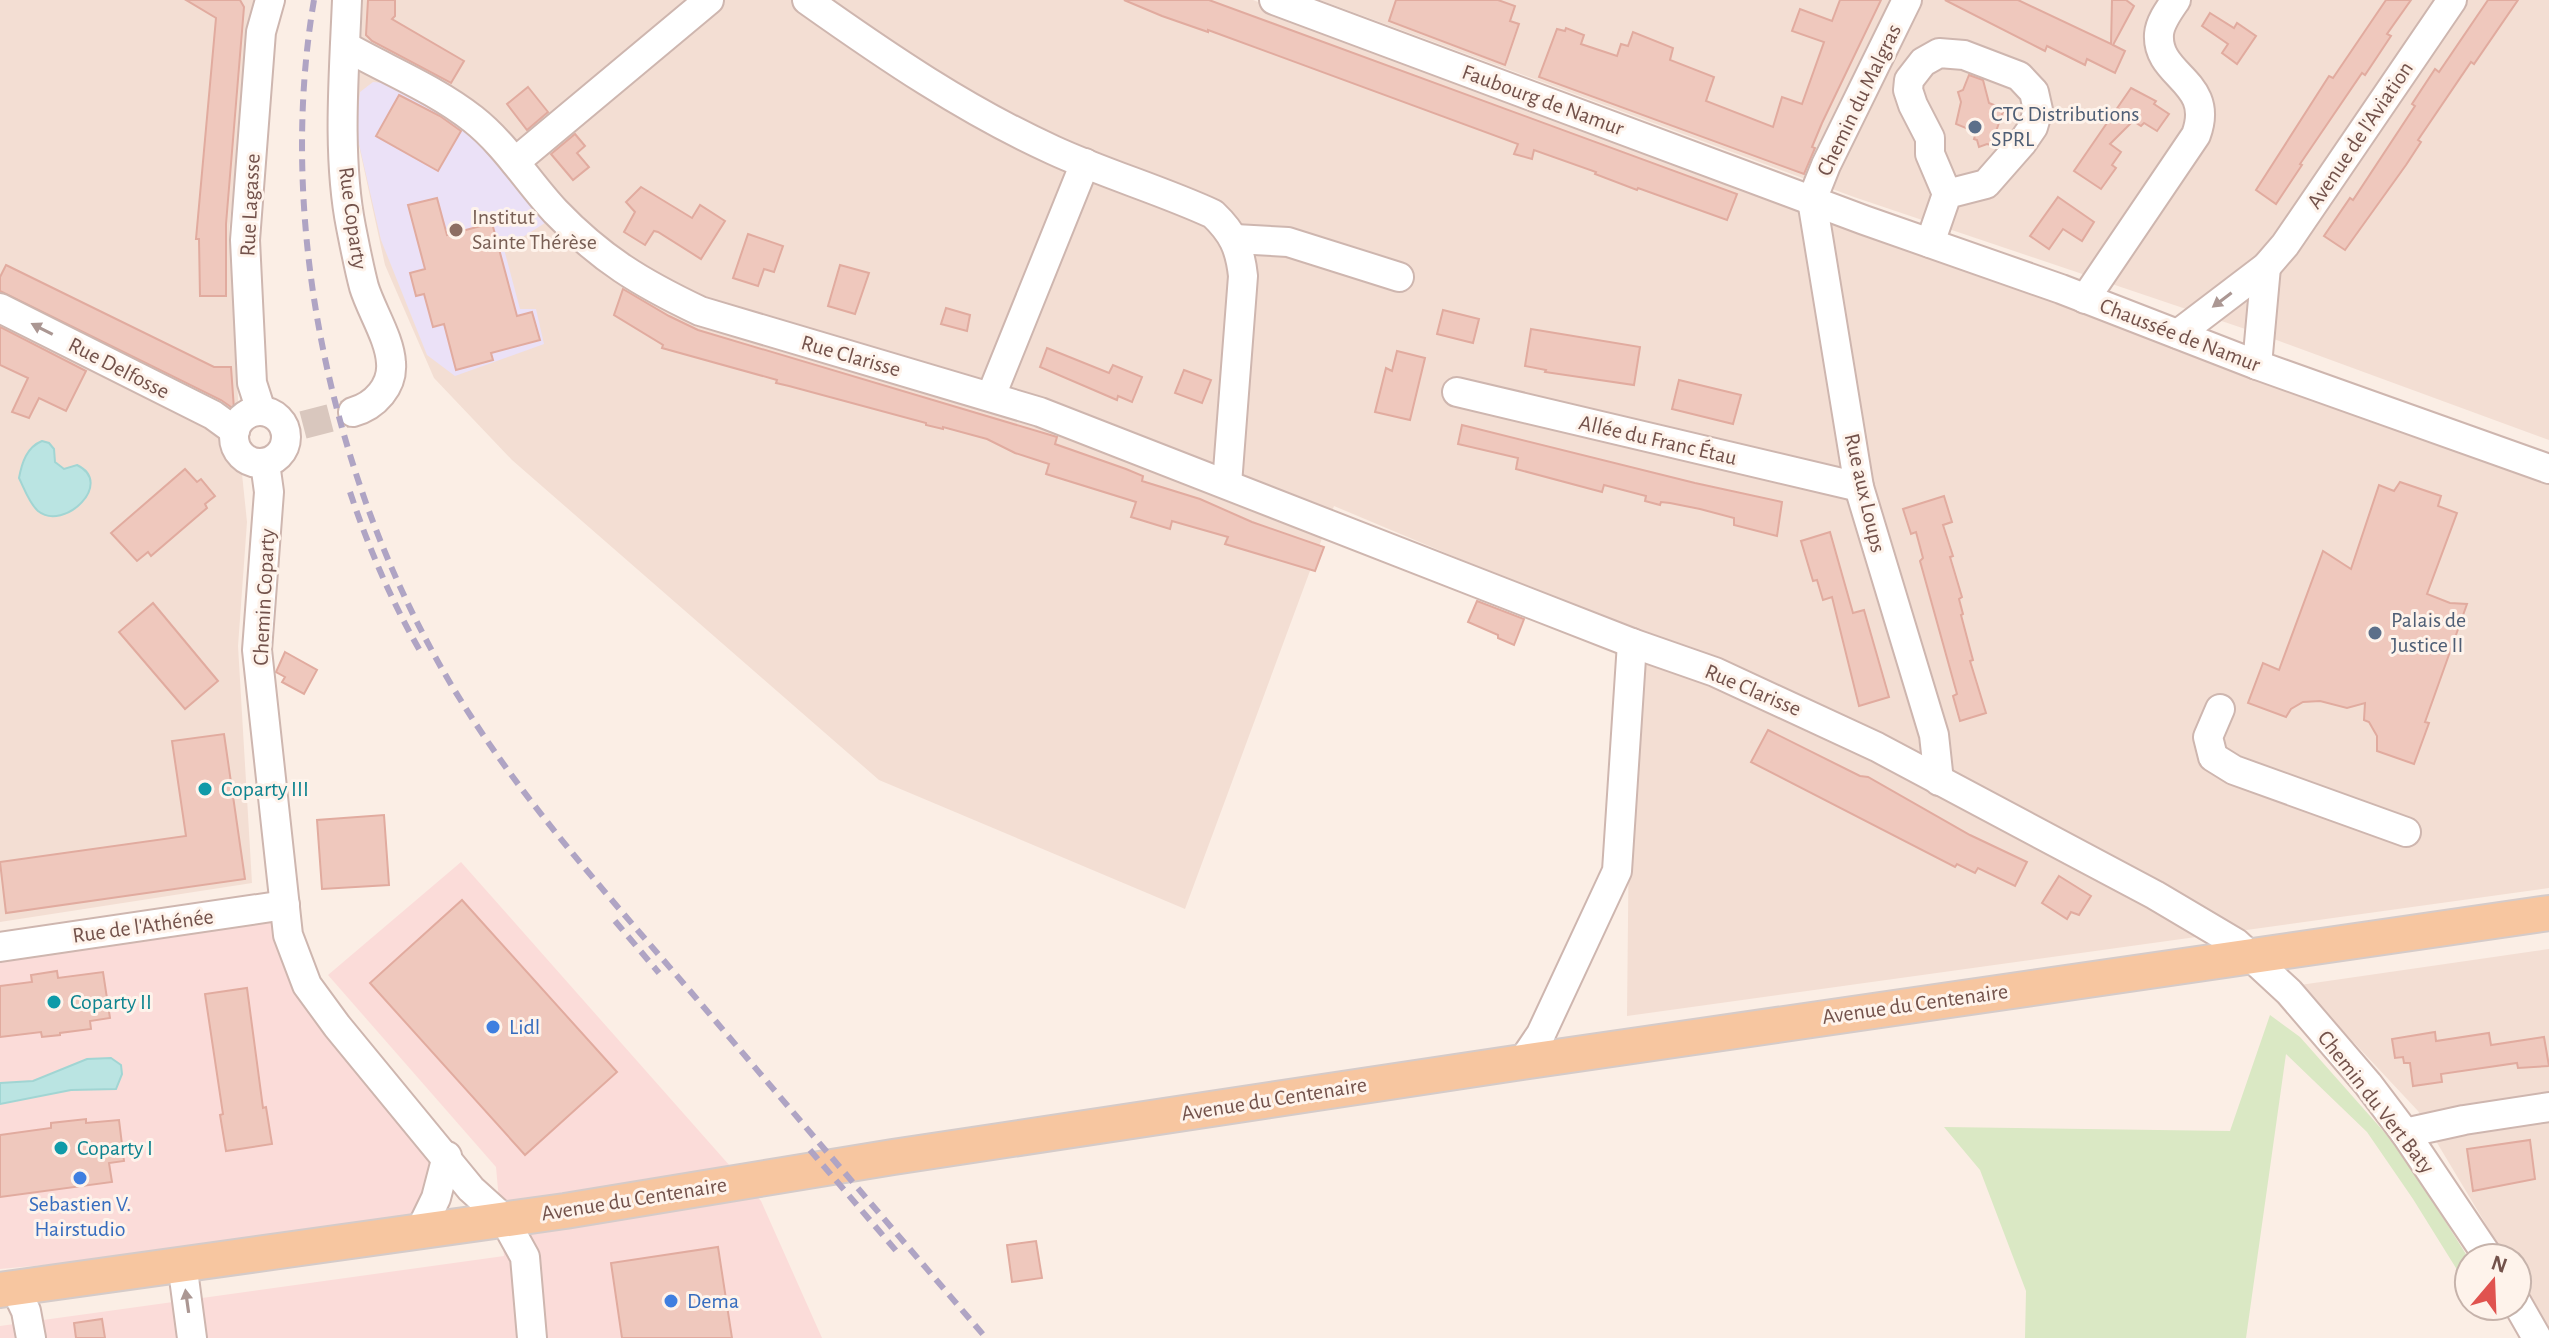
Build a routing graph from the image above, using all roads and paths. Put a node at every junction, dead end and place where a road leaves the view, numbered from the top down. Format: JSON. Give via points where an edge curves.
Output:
{"nodes":[{"id":1,"x":269,"y":0,"type":"edge"},
{"id":2,"x":347,"y":0,"type":"edge"},
{"id":3,"x":709,"y":0,"type":"edge"},
{"id":4,"x":807,"y":0,"type":"edge"},
{"id":5,"x":1274,"y":0,"type":"edge"},
{"id":6,"x":1907,"y":0,"type":"edge"},
{"id":7,"x":2176,"y":0,"type":"edge"},
{"id":8,"x":2452,"y":0,"type":"edge"},
{"id":9,"x":345,"y":46,"type":"junction"},
{"id":10,"x":515,"y":162,"type":"junction"},
{"id":11,"x":1085,"y":163,"type":"junction"},
{"id":12,"x":1947,"y":194,"type":"junction"},
{"id":13,"x":1812,"y":200,"type":"junction"},
{"id":14,"x":1235,"y":239,"type":"junction"},
{"id":15,"x":1930,"y":243,"type":"junction"},
{"id":16,"x":2266,"y":267,"type":"junction"},
{"id":17,"x":1399,"y":277,"type":"dead end"},
{"id":18,"x":2085,"y":299,"type":"junction"},
{"id":19,"x":0,"y":308,"type":"edge"},
{"id":20,"x":2178,"y":334,"type":"junction"},
{"id":21,"x":2257,"y":365,"type":"junction"},
{"id":22,"x":1457,"y":392,"type":"dead end"},
{"id":23,"x":991,"y":396,"type":"junction"},
{"id":24,"x":261,"y":411,"type":"junction"},
{"id":25,"x":353,"y":412,"type":"tunnel mouth"},
{"id":26,"x":235,"y":431,"type":"junction"},
{"id":27,"x":265,"y":463,"type":"junction"},
{"id":28,"x":2549,"y":469,"type":"edge"},
{"id":29,"x":1227,"y":484,"type":"junction"},
{"id":30,"x":1859,"y":487,"type":"junction"},
{"id":31,"x":1632,"y":643,"type":"junction"},
{"id":32,"x":2220,"y":709,"type":"dead end"},
{"id":33,"x":1939,"y":781,"type":"junction"},
{"id":34,"x":2406,"y":832,"type":"dead end"},
{"id":35,"x":285,"y":905,"type":"junction"},
{"id":36,"x":2549,"y":913,"type":"edge"},
{"id":37,"x":0,"y":947,"type":"edge"},
{"id":38,"x":2251,"y":956,"type":"junction"},
{"id":39,"x":1522,"y":1062,"type":"junction"},
{"id":40,"x":2549,"y":1107,"type":"edge"},
{"id":41,"x":2405,"y":1133,"type":"junction"},
{"id":42,"x":447,"y":1156,"type":"junction"},
{"id":43,"x":504,"y":1219,"type":"junction"},
{"id":44,"x":420,"y":1231,"type":"junction"},
{"id":45,"x":2478,"y":1242,"type":"edge"},
{"id":46,"x":182,"y":1263,"type":"junction"},
{"id":47,"x":7,"y":1289,"type":"edge"},
{"id":48,"x":31,"y":1338,"type":"edge"},
{"id":49,"x":192,"y":1338,"type":"edge"},
{"id":50,"x":532,"y":1338,"type":"edge"}],
"edges":[{"from":1,"to":24,"type":"street","name":"Rue Lagasse","via":[[261,32],[245,240],[252,383]]},
{"from":2,"to":9,"type":"street","name":"Rue Coparty"},
{"from":3,"to":10,"type":"street"},
{"from":4,"to":11,"type":"street","via":[[898,64],[991,118]]},
{"from":5,"to":13,"type":"street","name":"Faubourg de Namur"},
{"from":6,"to":13,"type":"street","name":"Chemin du Malgras"},
{"from":7,"to":18,"type":"street","via":[[2159,31],[2160,44],[2201,105],[2200,124]]},
{"from":8,"to":16,"type":"street","name":"Avenue de l'Aviation"},
{"from":9,"to":10,"type":"street","name":"Rue Clarisse","via":[[452,105],[488,132]]},
{"from":9,"to":25,"type":"street","name":"Rue Coparty","via":[[352,117],[344,160],[350,223],[364,287],[392,365],[386,388]]},
{"from":10,"to":23,"type":"street","name":"Rue Clarisse","via":[[595,250],[653,288],[700,311]]},
{"from":11,"to":14,"type":"street","via":[[1213,214]]},
{"from":11,"to":23,"type":"street"},
{"from":12,"to":12,"type":"street","via":[[1986,184],[2022,143],[2038,110],[2034,92],[2019,76],[1964,55],[1939,53],[1923,62],[1908,90]]},
{"from":12,"to":15,"type":"street"},
{"from":13,"to":15,"type":"street","name":"Chaussée de Namur"},
{"from":13,"to":30,"type":"street","name":"Rue aux Loups"},
{"from":14,"to":17,"type":"street","via":[[1288,242]]},
{"from":14,"to":29,"type":"street","via":[[1243,276]]},
{"from":15,"to":18,"type":"street","name":"Chaussée de Namur"},
{"from":16,"to":20,"type":"street","name":"Avenue de l'Aviation","one_way":true},
{"from":16,"to":21,"type":"street"},
{"from":18,"to":20,"type":"street","name":"Chaussée de Namur"},
{"from":26,"to":19,"type":"street","name":"Rue Delfosse","one_way":true},
{"from":20,"to":21,"type":"street","name":"Chaussée de Namur"},
{"from":21,"to":28,"type":"street","name":"Chaussée de Namur"},
{"from":22,"to":30,"type":"street","name":"Allée du Franc Étau"},
{"from":23,"to":29,"type":"street","name":"Rue Clarisse"},
{"from":24,"to":26,"type":"street","via":[[244,416]]},
{"from":24,"to":27,"type":"street","via":[[295,428],[280,455]]},
{"from":26,"to":27,"type":"street","via":[[241,455]]},
{"from":27,"to":35,"type":"street","name":"Chemin Coparty","via":[[269,492],[257,650]]},
{"from":29,"to":31,"type":"street","name":"Rue Clarisse"},
{"from":30,"to":33,"type":"street","name":"Rue aux Loups","via":[[1934,735]]},
{"from":31,"to":33,"type":"street","name":"Rue Clarisse","via":[[1790,705]]},
{"from":31,"to":39,"type":"street","via":[[1617,871],[1541,1034]]},
{"from":32,"to":34,"type":"street","via":[[2208,737],[2213,757],[2234,770]]},
{"from":33,"to":38,"type":"street","name":"Rue Clarisse","via":[[2155,895]]},
{"from":35,"to":37,"type":"street","name":"Rue de l'Athénée"},
{"from":35,"to":42,"type":"street","name":"Chemin Coparty","via":[[288,935],[307,985]]},
{"from":36,"to":38,"type":"main road","name":"Avenue du Centenaire"},
{"from":38,"to":39,"type":"main road","name":"Avenue du Centenaire"},
{"from":38,"to":41,"type":"street","name":"Chemin du Vert Baty","via":[[2289,992]]},
{"from":39,"to":43,"type":"main road","name":"Avenue du Centenaire"},
{"from":40,"to":41,"type":"street"},
{"from":41,"to":45,"type":"street","name":"Chemin du Vert Baty"},
{"from":42,"to":43,"type":"street","name":"Chemin Coparty","via":[[471,1189]]},
{"from":42,"to":44,"type":"street"},
{"from":43,"to":44,"type":"main road","name":"Avenue du Centenaire"},
{"from":43,"to":50,"type":"street","name":"Chemin Coparty","via":[[525,1257]]},
{"from":44,"to":46,"type":"main road","name":"Avenue du Centenaire"},
{"from":46,"to":47,"type":"main road","name":"Avenue du Centenaire"},
{"from":49,"to":46,"type":"street","one_way":true},
{"from":47,"to":48,"type":"street","via":[[26,1311]]}]}
